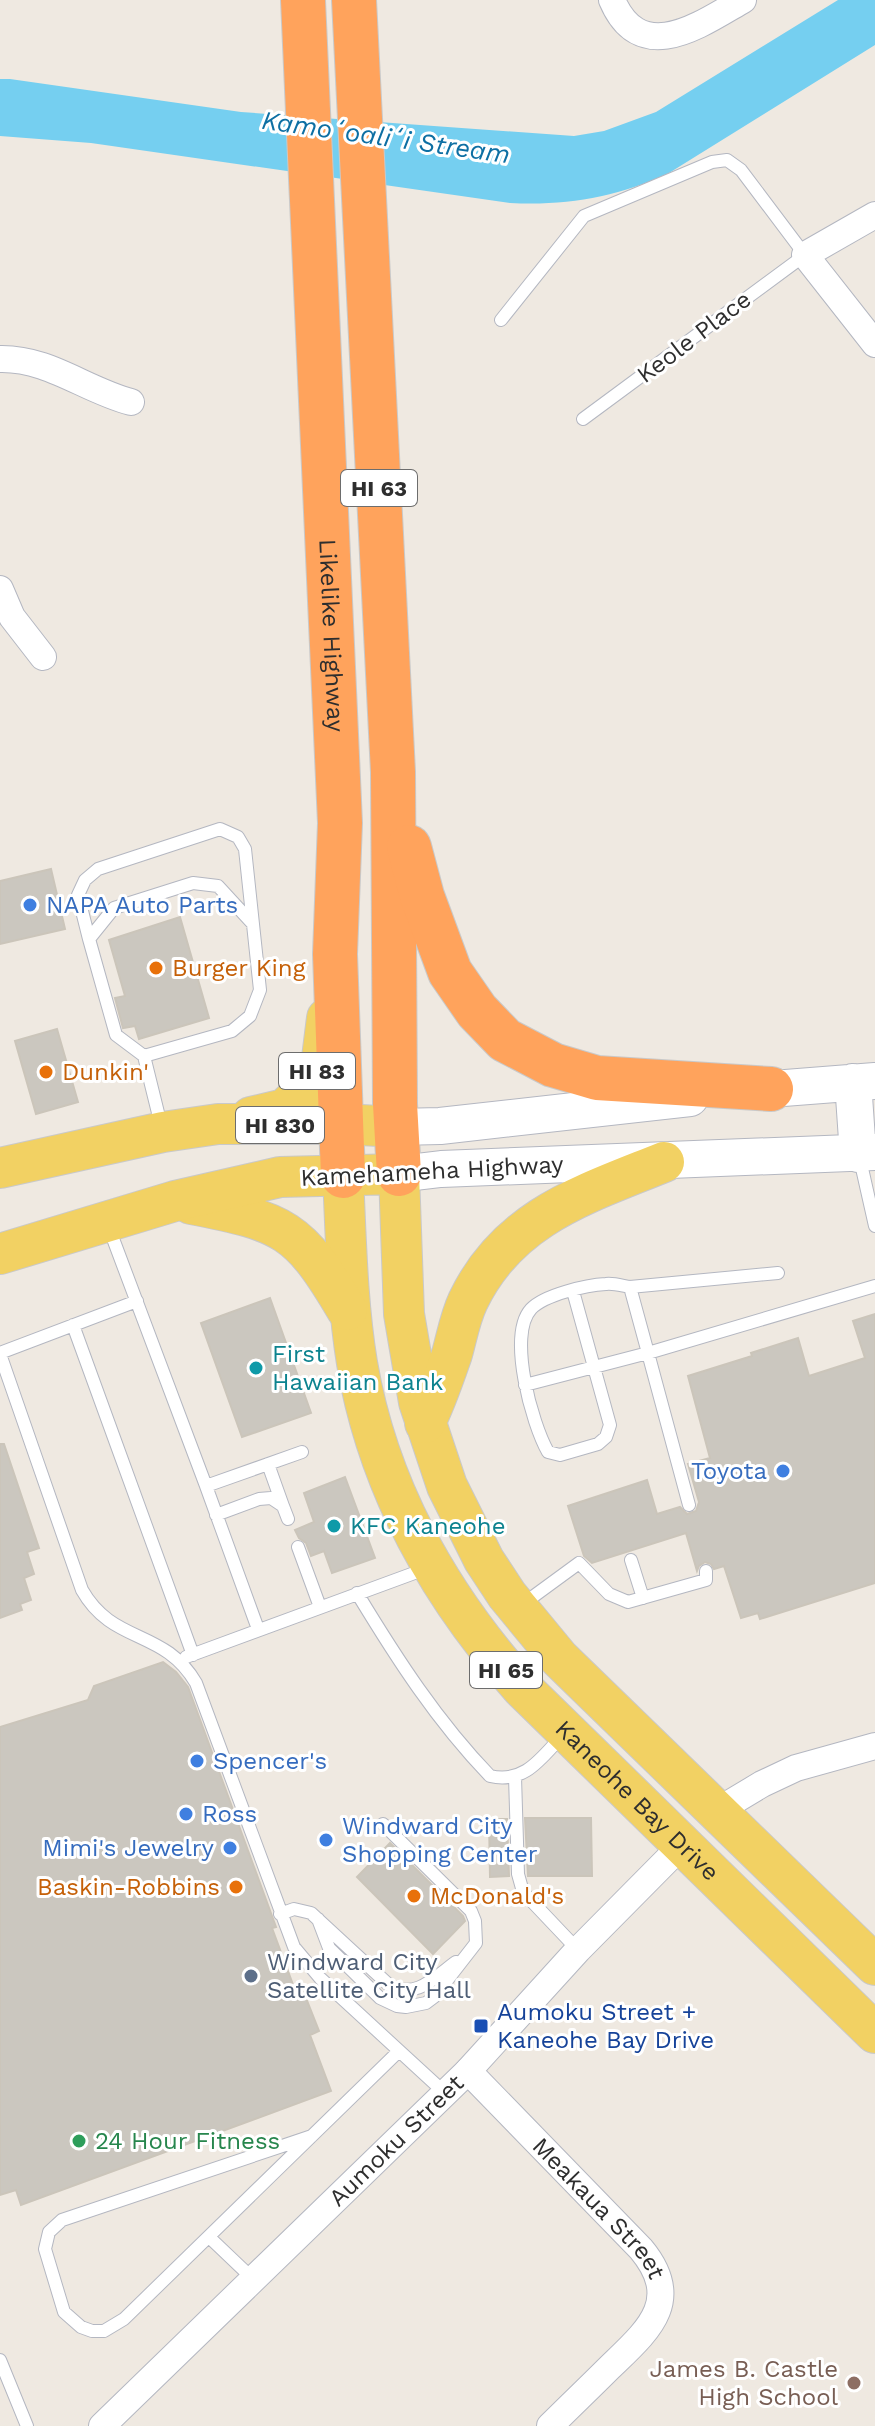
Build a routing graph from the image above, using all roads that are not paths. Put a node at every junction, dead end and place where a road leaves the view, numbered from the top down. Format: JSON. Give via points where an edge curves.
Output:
{"nodes":[{"id":1,"x":303,"y":0,"type":"edge"},
{"id":2,"x":354,"y":0,"type":"edge"},
{"id":3,"x":612,"y":0,"type":"edge"},
{"id":4,"x":743,"y":0,"type":"edge"},
{"id":5,"x":875,"y":215,"type":"edge"},
{"id":6,"x":805,"y":255,"type":"junction"},
{"id":7,"x":501,"y":320,"type":"dead end"},
{"id":8,"x":875,"y":344,"type":"edge"},
{"id":9,"x":0,"y":359,"type":"edge"},
{"id":10,"x":131,"y":402,"type":"dead end"},
{"id":11,"x":583,"y":419,"type":"dead end"},
{"id":12,"x":0,"y":589,"type":"edge"},
{"id":13,"x":43,"y":657,"type":"dead end"},
{"id":14,"x":393,"y":786,"type":"junction"},
{"id":15,"x":253,"y":924,"type":"junction"},
{"id":16,"x":89,"y":939,"type":"junction"},
{"id":17,"x":335,"y":954,"type":"junction"},
{"id":18,"x":144,"y":1056,"type":"junction"},
{"id":19,"x":864,"y":1081,"type":"edge"},
{"id":20,"x":771,"y":1089,"type":"junction"},
{"id":21,"x":218,"y":1124,"type":"junction"},
{"id":22,"x":343,"y":1124,"type":"junction"},
{"id":23,"x":397,"y":1127,"type":"junction"},
{"id":24,"x":163,"y":1132,"type":"junction"},
{"id":25,"x":867,"y":1153,"type":"edge"},
{"id":26,"x":664,"y":1162,"type":"junction"},
{"id":27,"x":0,"y":1168,"type":"edge"},
{"id":28,"x":399,"y":1174,"type":"junction"},
{"id":29,"x":343,"y":1176,"type":"junction"},
{"id":30,"x":175,"y":1201,"type":"junction"},
{"id":31,"x":107,"y":1222,"type":"junction"},
{"id":32,"x":875,"y":1226,"type":"edge"},
{"id":33,"x":0,"y":1254,"type":"edge"},
{"id":34,"x":778,"y":1273,"type":"dead end"},
{"id":35,"x":875,"y":1286,"type":"edge"},
{"id":36,"x":630,"y":1287,"type":"junction"},
{"id":37,"x":573,"y":1291,"type":"junction"},
{"id":38,"x":137,"y":1301,"type":"junction"},
{"id":39,"x":350,"y":1316,"type":"junction"},
{"id":40,"x":73,"y":1325,"type":"junction"},
{"id":41,"x":0,"y":1353,"type":"edge"},
{"id":42,"x":648,"y":1353,"type":"junction"},
{"id":43,"x":594,"y":1367,"type":"junction"},
{"id":44,"x":525,"y":1385,"type":"junction"},
{"id":45,"x":6,"y":1390,"type":"edge"},
{"id":46,"x":425,"y":1423,"type":"junction"},
{"id":47,"x":302,"y":1452,"type":"dead end"},
{"id":48,"x":268,"y":1464,"type":"junction"},
{"id":49,"x":206,"y":1486,"type":"junction"},
{"id":50,"x":689,"y":1505,"type":"dead end"},
{"id":51,"x":283,"y":1506,"type":"junction"},
{"id":52,"x":216,"y":1515,"type":"junction"},
{"id":53,"x":288,"y":1519,"type":"dead end"},
{"id":54,"x":298,"y":1547,"type":"dead end"},
{"id":55,"x":631,"y":1560,"type":"dead end"},
{"id":56,"x":431,"y":1566,"type":"junction"},
{"id":57,"x":706,"y":1571,"type":"dead end"},
{"id":58,"x":357,"y":1593,"type":"junction"},
{"id":59,"x":643,"y":1598,"type":"junction"},
{"id":60,"x":320,"y":1607,"type":"junction"},
{"id":61,"x":517,"y":1608,"type":"junction"},
{"id":62,"x":258,"y":1629,"type":"junction"},
{"id":63,"x":193,"y":1655,"type":"junction"},
{"id":64,"x":179,"y":1660,"type":"junction"},
{"id":65,"x":566,"y":1731,"type":"junction"},
{"id":66,"x":875,"y":1746,"type":"edge"},
{"id":67,"x":515,"y":1777,"type":"junction"},
{"id":68,"x":717,"y":1811,"type":"junction"},
{"id":69,"x":383,"y":1824,"type":"dead end"},
{"id":70,"x":682,"y":1845,"type":"junction"},
{"id":71,"x":280,"y":1914,"type":"junction"},
{"id":72,"x":578,"y":1950,"type":"junction"},
{"id":73,"x":875,"y":1965,"type":"edge"},
{"id":74,"x":875,"y":2033,"type":"edge"},
{"id":75,"x":399,"y":2051,"type":"junction"},
{"id":76,"x":468,"y":2071,"type":"junction"},
{"id":77,"x":445,"y":2093,"type":"junction"},
{"id":78,"x":312,"y":2136,"type":"junction"},
{"id":79,"x":209,"y":2237,"type":"junction"},
{"id":80,"x":253,"y":2279,"type":"junction"},
{"id":81,"x":0,"y":2360,"type":"edge"},
{"id":82,"x":3,"y":2379,"type":"edge"},
{"id":83,"x":27,"y":2426,"type":"edge"},
{"id":84,"x":102,"y":2426,"type":"edge"},
{"id":85,"x":550,"y":2426,"type":"edge"}],
"edges":[{"from":1,"to":17,"type":"highway","name":"Likelike Highway","number":"HI 63","via":[[340,823]]},
{"from":2,"to":14,"type":"highway","number":"HI 63"},
{"from":3,"to":4,"type":"street","via":[[623,20],[659,37],[684,33]]},
{"from":5,"to":6,"type":"street"},
{"from":6,"to":7,"type":"lane","via":[[741,170],[727,160],[712,162],[584,216]]},
{"from":6,"to":8,"type":"street"},
{"from":6,"to":11,"type":"lane","name":"Keole Place"},
{"from":9,"to":10,"type":"street","via":[[40,363]]},
{"from":12,"to":13,"type":"street","via":[[12,617]]},
{"from":14,"to":20,"type":"highway","via":[[440,950],[462,992],[505,1040],[553,1065],[597,1078]]},
{"from":14,"to":23,"type":"highway","number":"HI 63"},
{"from":15,"to":16,"type":"lane","via":[[218,886],[193,883],[114,908]]},
{"from":15,"to":16,"type":"lane","via":[[245,849],[238,837],[220,829],[98,869],[78,895]]},
{"from":15,"to":18,"type":"lane","via":[[260,990],[250,1016],[232,1031]]},
{"from":16,"to":18,"type":"lane","via":[[116,1035]]},
{"from":17,"to":21,"type":"main road","number":"HI 83","via":[[322,1058],[312,1083],[285,1109]]},
{"from":17,"to":22,"type":"highway","name":"Likelike Highway","number":"HI 63"},
{"from":18,"to":24,"type":"lane"},
{"from":19,"to":20,"type":"main road","name":"Kamehameha Highway","number":"HI 830"},
{"from":19,"to":25,"type":"main road"},
{"from":20,"to":23,"type":"main road","name":"Kamehameha Highway","number":"HI 830"},
{"from":21,"to":22,"type":"main road","number":"HI 830"},
{"from":21,"to":24,"type":"main road","number":"HI 83"},
{"from":22,"to":23,"type":"main road","number":"HI 830"},
{"from":22,"to":29,"type":"highway","name":"Likelike Highway","number":"HI 63"},
{"from":23,"to":28,"type":"highway","number":"HI 63"},
{"from":24,"to":27,"type":"main road","number":"HI 83"},
{"from":25,"to":26,"type":"main road","name":"Kamehameha Highway"},
{"from":25,"to":32,"type":"lane"},
{"from":26,"to":28,"type":"main road","name":"Kamehameha Highway"},
{"from":26,"to":46,"type":"main road","via":[[564,1203],[498,1255],[468,1301]]},
{"from":28,"to":29,"type":"main road","name":"Kamehameha Highway"},
{"from":28,"to":46,"type":"main road","name":"Kaneohe Bay Drive","number":"HI 65","via":[[404,1314]]},
{"from":29,"to":30,"type":"main road","name":"Kamehameha Highway","via":[[280,1177]]},
{"from":29,"to":39,"type":"main road","name":"Kaneohe Bay Drive","number":"HI 65"},
{"from":30,"to":31,"type":"main road","name":"Kamehameha Highway"},
{"from":30,"to":39,"type":"main road","via":[[260,1219],[290,1235],[321,1266]]},
{"from":31,"to":33,"type":"main road","name":"Kamehameha Highway"},
{"from":31,"to":38,"type":"lane"},
{"from":34,"to":36,"type":"lane"},
{"from":35,"to":42,"type":"lane"},
{"from":36,"to":37,"type":"lane","via":[[606,1283]]},
{"from":36,"to":42,"type":"lane"},
{"from":37,"to":43,"type":"lane"},
{"from":37,"to":44,"type":"lane","via":[[548,1296],[529,1311],[520,1342]]},
{"from":38,"to":40,"type":"lane"},
{"from":38,"to":49,"type":"lane"},
{"from":39,"to":56,"type":"main road","name":"Kaneohe Bay Drive","number":"HI 65","via":[[381,1456]]},
{"from":40,"to":41,"type":"lane"},
{"from":40,"to":63,"type":"lane"},
{"from":41,"to":45,"type":"lane"},
{"from":42,"to":43,"type":"lane"},
{"from":42,"to":50,"type":"lane"},
{"from":43,"to":44,"type":"lane"},
{"from":43,"to":44,"type":"lane","via":[[610,1425],[606,1437],[560,1455],[548,1452],[540,1438]]},
{"from":45,"to":64,"type":"lane","via":[[88,1601],[109,1622]]},
{"from":46,"to":61,"type":"main road","name":"Kaneohe Bay Drive","number":"HI 65","via":[[464,1524]]},
{"from":47,"to":48,"type":"lane"},
{"from":48,"to":49,"type":"lane"},
{"from":48,"to":51,"type":"lane"},
{"from":49,"to":52,"type":"lane"},
{"from":51,"to":52,"type":"lane","via":[[265,1498]]},
{"from":51,"to":53,"type":"lane"},
{"from":52,"to":62,"type":"lane"},
{"from":54,"to":60,"type":"lane"},
{"from":55,"to":59,"type":"lane"},
{"from":56,"to":58,"type":"lane"},
{"from":56,"to":65,"type":"main road","name":"Kaneohe Bay Drive","number":"HI 65","via":[[492,1654]]},
{"from":57,"to":59,"type":"lane","via":[[706,1580]]},
{"from":58,"to":60,"type":"lane"},
{"from":58,"to":67,"type":"lane","via":[[447,1730],[490,1776]]},
{"from":59,"to":61,"type":"lane","via":[[617,1600],[579,1563]]},
{"from":60,"to":62,"type":"lane"},
{"from":61,"to":68,"type":"main road","name":"Kaneohe Bay Drive","number":"HI 65","via":[[559,1658]]},
{"from":62,"to":63,"type":"lane"},
{"from":63,"to":64,"type":"lane"},
{"from":64,"to":71,"type":"lane","via":[[196,1683]]},
{"from":65,"to":67,"type":"lane","via":[[532,1768]]},
{"from":65,"to":70,"type":"main road","name":"Kaneohe Bay Drive","number":"HI 65"},
{"from":66,"to":68,"type":"street","via":[[786,1772]]},
{"from":67,"to":72,"type":"lane","via":[[523,1892]]},
{"from":68,"to":70,"type":"main road"},
{"from":68,"to":73,"type":"main road","name":"Kaneohe Bay Drive","number":"HI 65"},
{"from":69,"to":71,"type":"lane","via":[[471,1911],[477,1932],[470,1950],[419,1989],[400,1991],[318,1919],[302,1909]]},
{"from":70,"to":72,"type":"street","name":"Aumoku Street"},
{"from":70,"to":74,"type":"main road","name":"Kaneohe Bay Drive","number":"HI 65"},
{"from":71,"to":75,"type":"lane","via":[[294,1947],[311,1969]]},
{"from":72,"to":76,"type":"street","name":"Aumoku Street"},
{"from":75,"to":77,"type":"lane"},
{"from":75,"to":78,"type":"lane"},
{"from":76,"to":77,"type":"street","name":"Aumoku Street"},
{"from":76,"to":85,"type":"street","name":"Meakaua Street","via":[[641,2249],[657,2274],[659,2303],[649,2329]]},
{"from":77,"to":80,"type":"street","name":"Aumoku Street"},
{"from":78,"to":79,"type":"lane"},
{"from":78,"to":79,"type":"lane","via":[[62,2220],[49,2232],[45,2249],[64,2312],[81,2327],[104,2331],[124,2319]]},
{"from":79,"to":80,"type":"lane"},
{"from":80,"to":84,"type":"street","name":"Aumoku Street"},
{"from":81,"to":82,"type":"lane"},
{"from":82,"to":83,"type":"lane"}]}
